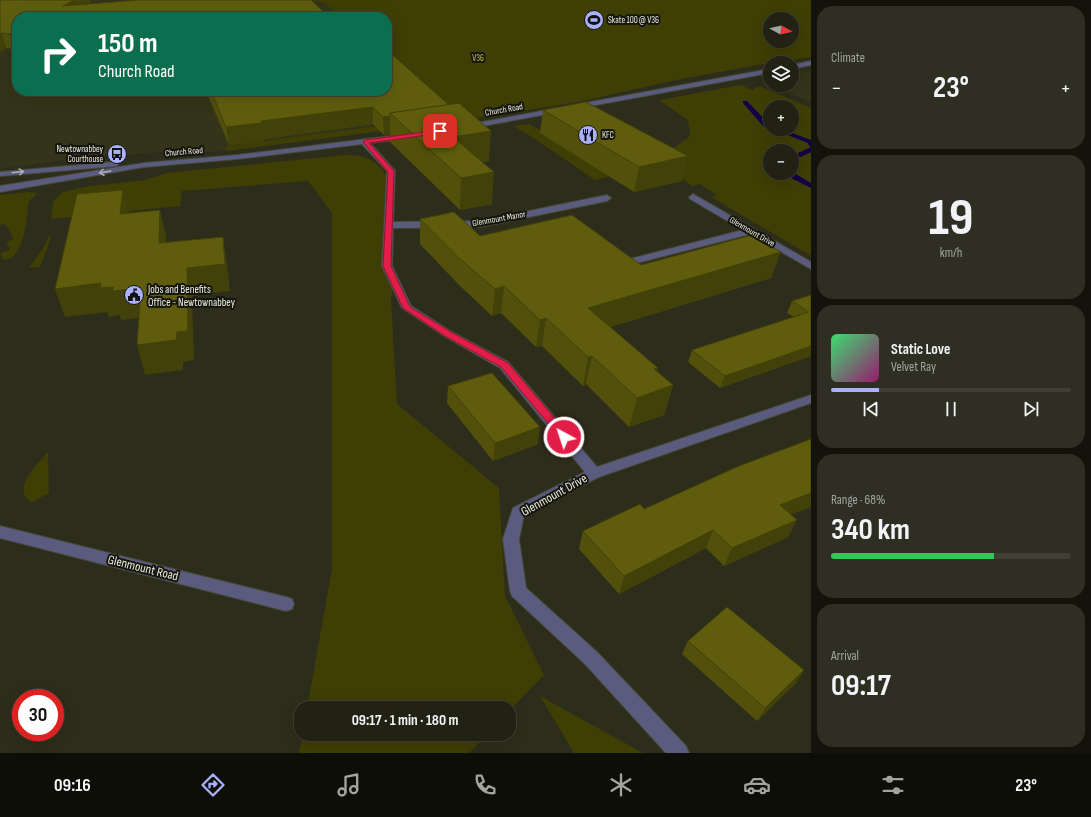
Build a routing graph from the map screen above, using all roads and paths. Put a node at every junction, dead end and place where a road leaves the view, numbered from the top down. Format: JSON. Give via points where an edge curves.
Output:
{"nodes":[{"id":1,"x":811,"y":63,"type":"edge"},
{"id":2,"x":799,"y":66,"type":"edge"},
{"id":3,"x":763,"y":72,"type":"edge"},
{"id":4,"x":456,"y":129,"type":"edge"},
{"id":5,"x":416,"y":135,"type":"edge"},
{"id":6,"x":365,"y":142,"type":"junction"},
{"id":7,"x":144,"y":165,"type":"junction"},
{"id":8,"x":0,"y":174,"type":"edge"},
{"id":9,"x":0,"y":189,"type":"edge"},
{"id":10,"x":693,"y":197,"type":"dead end"},
{"id":11,"x":607,"y":198,"type":"dead end"},
{"id":12,"x":390,"y":225,"type":"junction"},
{"id":13,"x":751,"y":231,"type":"junction"},
{"id":14,"x":621,"y":264,"type":"edge"},
{"id":15,"x":811,"y":266,"type":"edge"},
{"id":16,"x":811,"y":399,"type":"edge"},
{"id":17,"x":594,"y":473,"type":"junction"},
{"id":18,"x":0,"y":532,"type":"edge"},
{"id":19,"x":286,"y":604,"type":"dead end"},
{"id":20,"x":679,"y":753,"type":"edge"}],
"edges":[{"from":1,"to":2,"type":"street"},
{"from":3,"to":4,"type":"street","name":"Church Road"},
{"from":5,"to":6,"type":"street","name":"Church Road"},
{"from":6,"to":7,"type":"street","name":"Church Road"},
{"from":6,"to":12,"type":"street","via":[[391,171]]},
{"from":8,"to":7,"type":"street","name":"Church Road","one_way":true,"via":[[126,162]]},
{"from":7,"to":9,"type":"street","name":"Church Road","one_way":true},
{"from":10,"to":13,"type":"street","name":"Glenmount Drive"},
{"from":11,"to":12,"type":"street","name":"Glenmount Manor","via":[[480,224]]},
{"from":12,"to":17,"type":"street","via":[[387,266],[407,308],[504,365]]},
{"from":13,"to":14,"type":"street"},
{"from":13,"to":15,"type":"street","name":"Glenmount Drive"},
{"from":16,"to":17,"type":"street","name":"Glenmount Drive"},
{"from":17,"to":20,"type":"street","name":"Glenmount Drive","via":[[518,512],[510,539],[518,591],[591,658]]},
{"from":18,"to":19,"type":"street","name":"Glenmount Road"}]}
